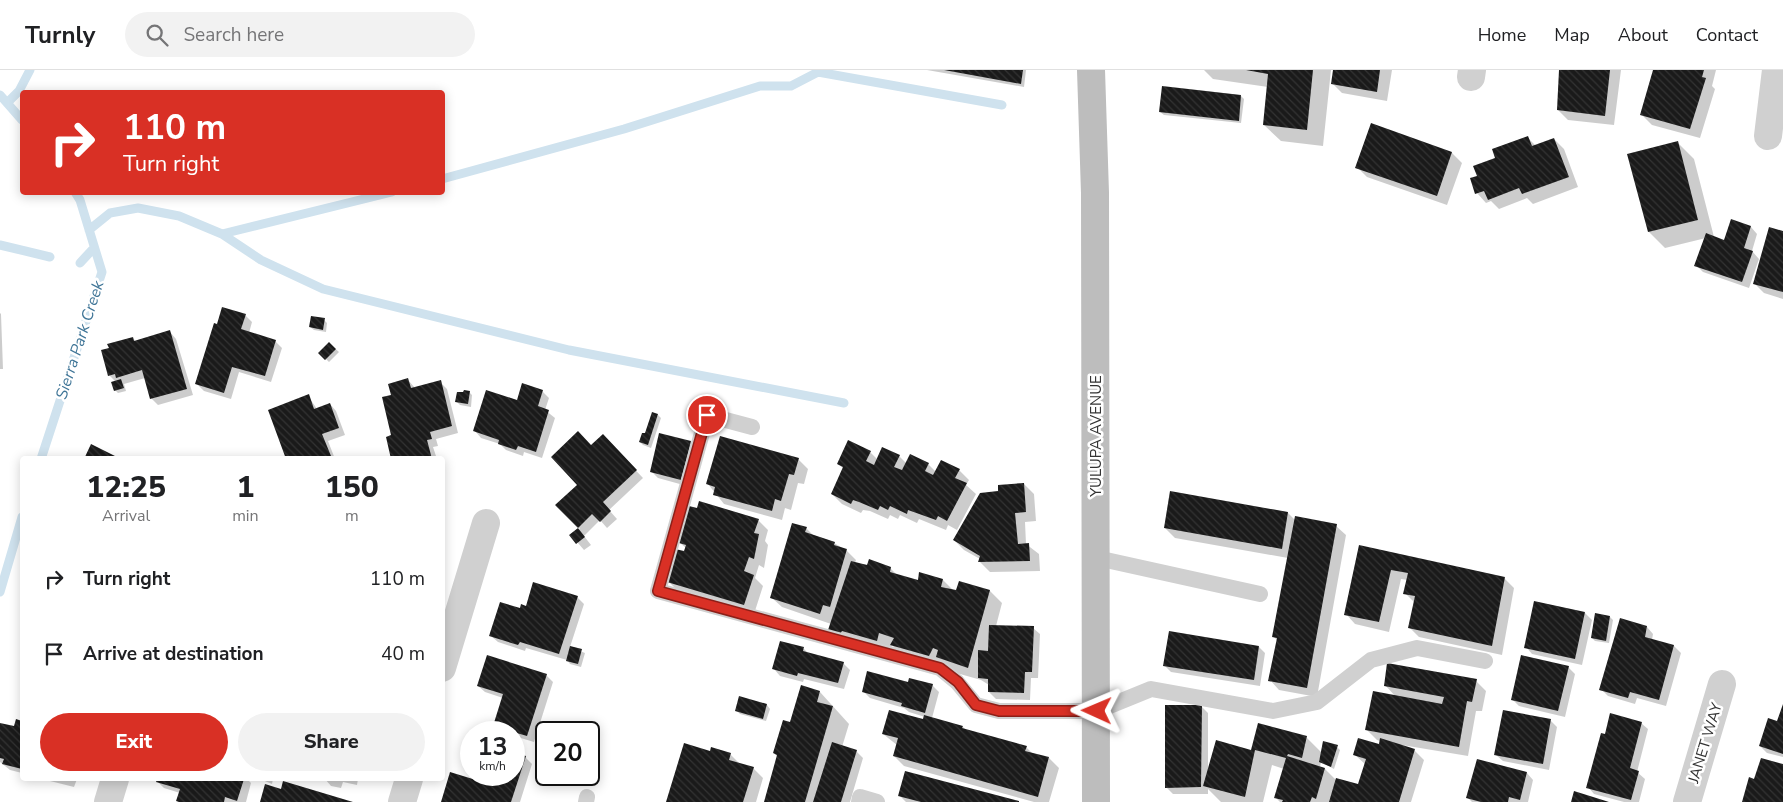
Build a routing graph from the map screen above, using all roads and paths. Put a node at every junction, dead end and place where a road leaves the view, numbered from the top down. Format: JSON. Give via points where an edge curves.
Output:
{"nodes":[{"id":1,"x":1091,"y":70,"type":"edge"},
{"id":2,"x":1776,"y":70,"type":"edge"},
{"id":3,"x":1768,"y":136,"type":"dead end"},
{"id":4,"x":752,"y":428,"type":"dead end"},
{"id":5,"x":486,"y":523,"type":"dead end"},
{"id":6,"x":1096,"y":558,"type":"junction"},
{"id":7,"x":1260,"y":594,"type":"dead end"},
{"id":8,"x":445,"y":658,"type":"edge"},
{"id":9,"x":1485,"y":662,"type":"dead end"},
{"id":10,"x":1722,"y":684,"type":"dead end"},
{"id":11,"x":1097,"y":711,"type":"junction"},
{"id":12,"x":114,"y":781,"type":"edge"},
{"id":13,"x":408,"y":781,"type":"edge"},
{"id":14,"x":108,"y":802,"type":"edge"},
{"id":15,"x":402,"y":802,"type":"edge"},
{"id":16,"x":859,"y":802,"type":"edge"},
{"id":17,"x":877,"y":802,"type":"edge"},
{"id":18,"x":1096,"y":802,"type":"edge"},
{"id":19,"x":1687,"y":802,"type":"edge"}],
"edges":[{"from":1,"to":6,"type":"street","name":"YULUPA AVENUE","via":[[1095,193]]},
{"from":2,"to":3,"type":"street"},
{"from":4,"to":11,"type":"lane","via":[[707,415],[658,591],[940,668],[958,682],[976,705],[999,711]]},
{"from":5,"to":8,"type":"street"},
{"from":6,"to":7,"type":"lane"},
{"from":6,"to":11,"type":"street","name":"YULUPA AVENUE"},
{"from":9,"to":11,"type":"lane","via":[[1417,648],[1371,660],[1316,702],[1272,711],[1151,689]]},
{"from":10,"to":19,"type":"street","name":"JANET WAY"},
{"from":11,"to":18,"type":"street","name":"YULUPA AVENUE"},
{"from":12,"to":14,"type":"street"},
{"from":13,"to":15,"type":"street"},
{"from":16,"to":17,"type":"lane","via":[[860,797]]}]}
